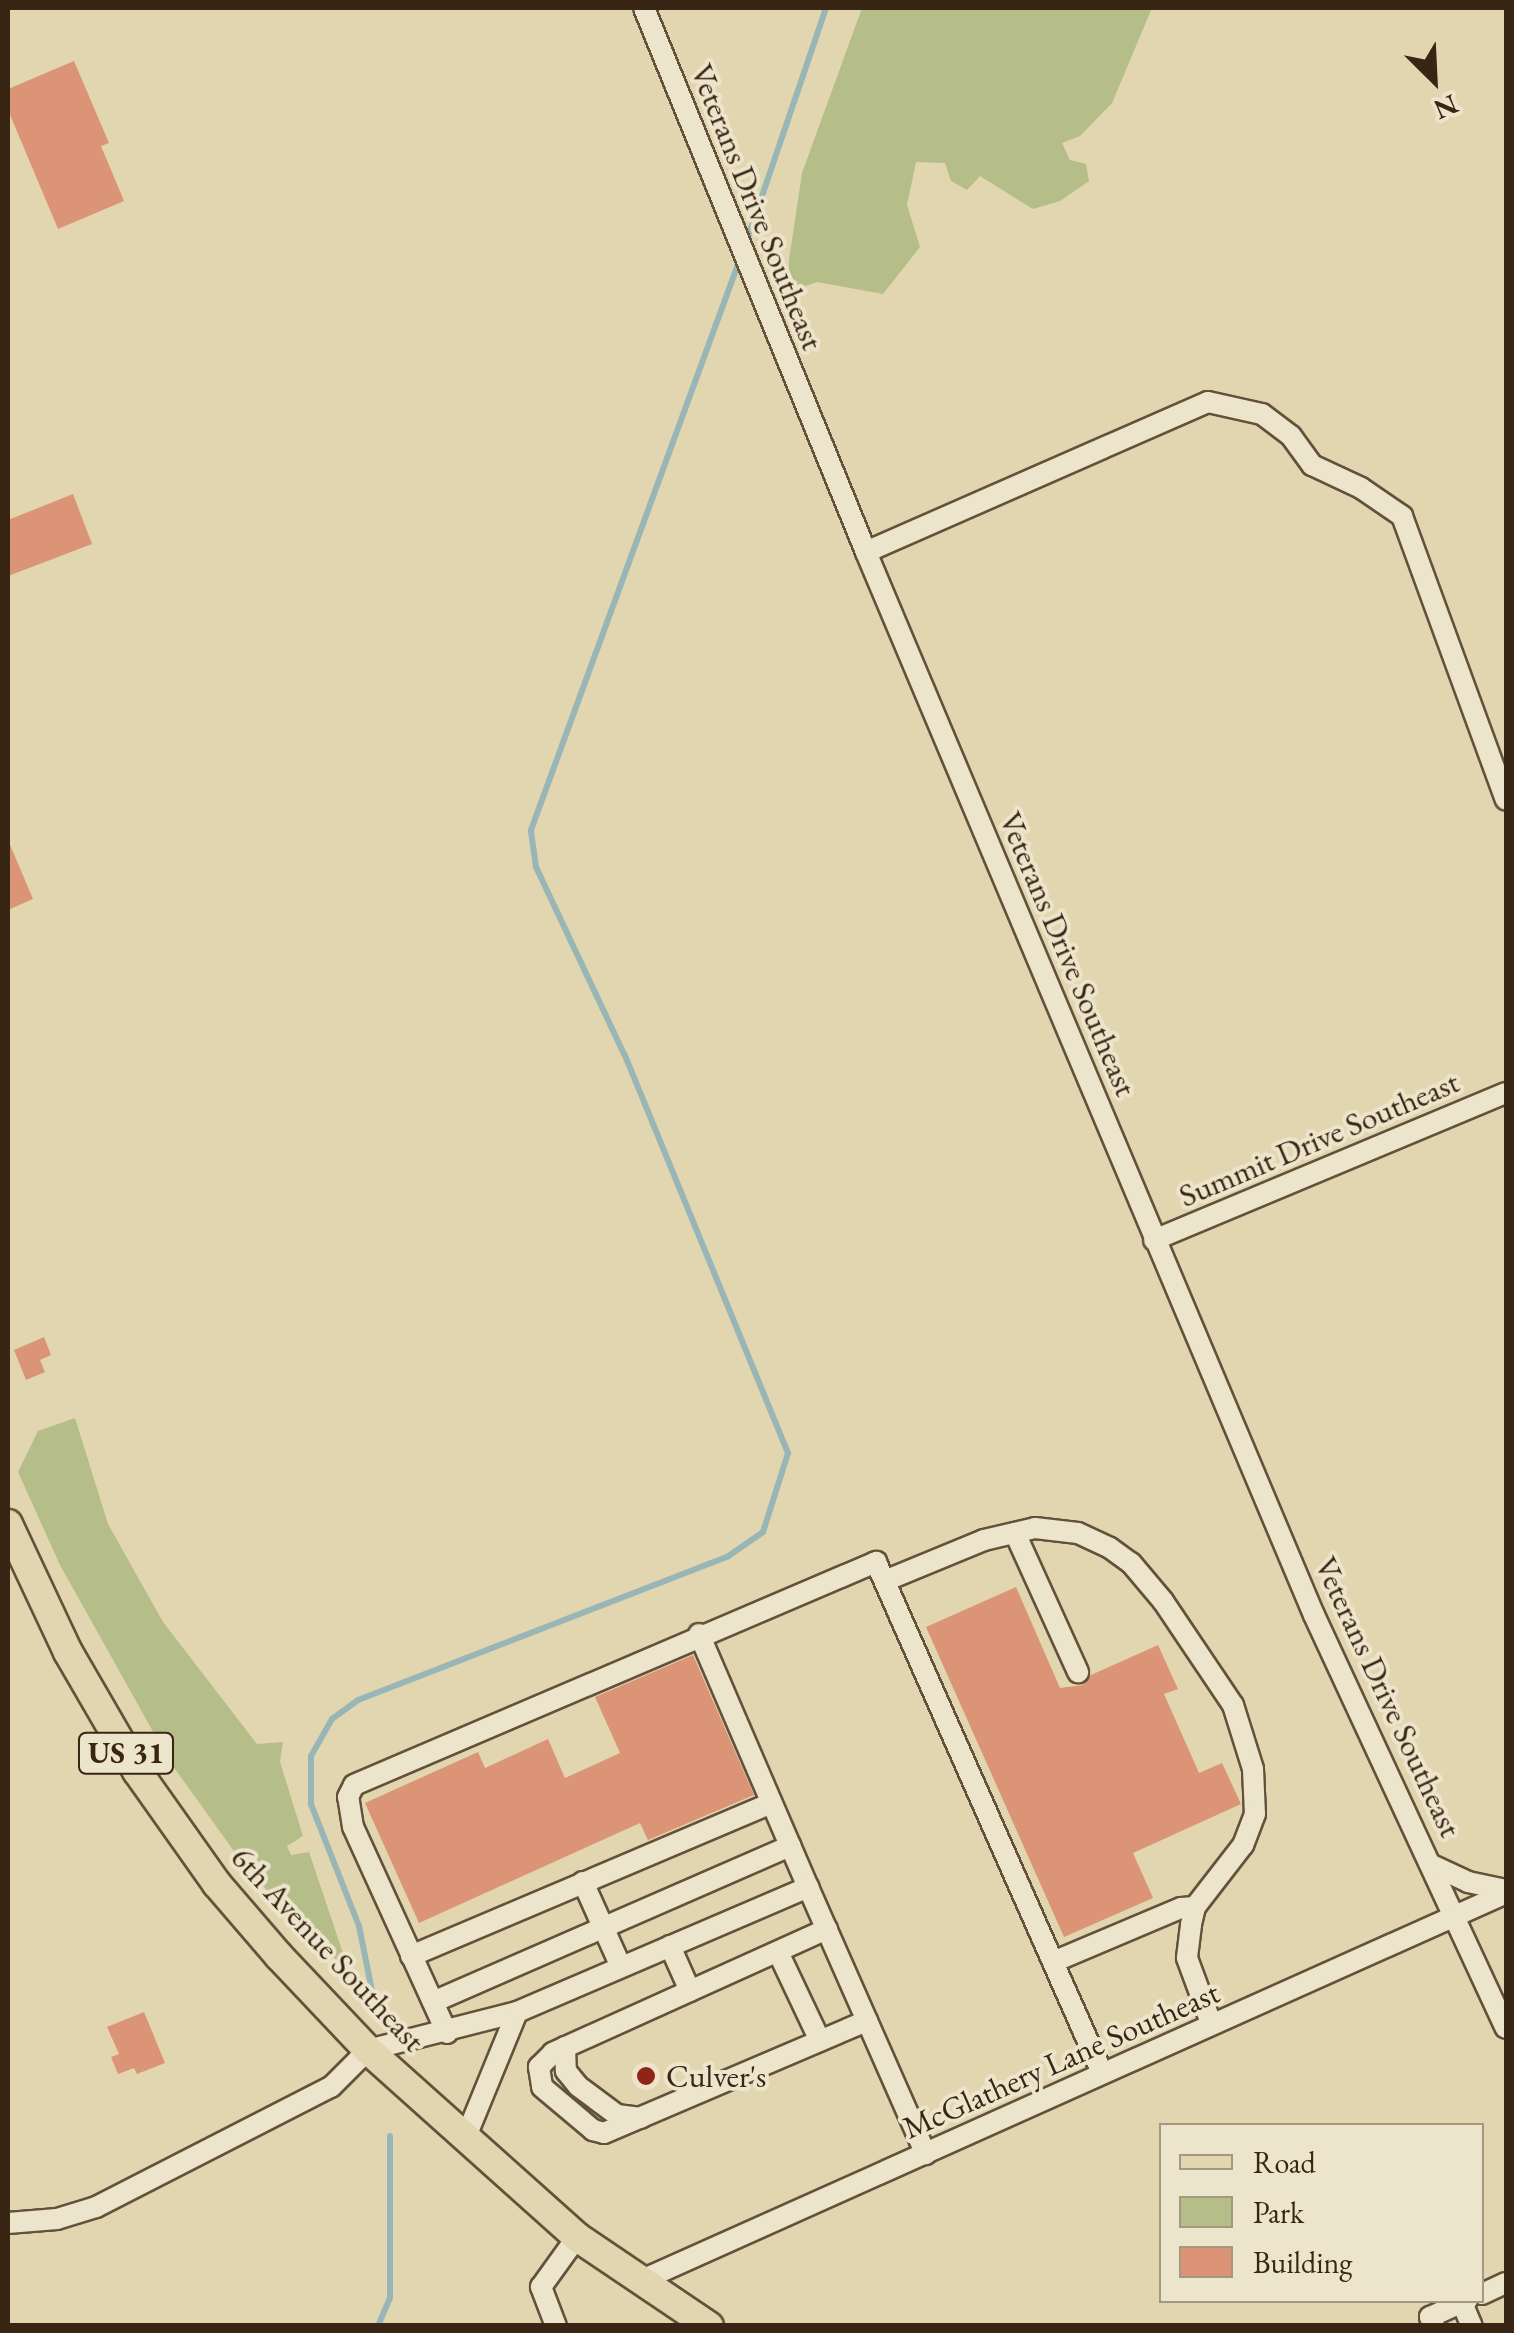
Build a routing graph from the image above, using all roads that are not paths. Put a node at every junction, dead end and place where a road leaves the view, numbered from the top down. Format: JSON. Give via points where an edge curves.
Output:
{"nodes":[{"id":1,"x":644,"y":8,"type":"edge"},
{"id":2,"x":866,"y":552,"type":"junction"},
{"id":3,"x":1506,"y":800,"type":"edge"},
{"id":4,"x":1506,"y":1092,"type":"edge"},
{"id":5,"x":1154,"y":1240,"type":"junction"},
{"id":6,"x":8,"y":1524,"type":"edge"},
{"id":7,"x":1016,"y":1533,"type":"junction"},
{"id":8,"x":887,"y":1580,"type":"junction"},
{"id":9,"x":699,"y":1634,"type":"junction"},
{"id":10,"x":1078,"y":1672,"type":"dead end"},
{"id":11,"x":771,"y":1803,"type":"junction"},
{"id":12,"x":790,"y":1846,"type":"junction"},
{"id":13,"x":1434,"y":1866,"type":"junction"},
{"id":14,"x":583,"y":1882,"type":"junction"},
{"id":15,"x":808,"y":1887,"type":"junction"},
{"id":16,"x":1506,"y":1891,"type":"edge"},
{"id":17,"x":1195,"y":1907,"type":"junction"},
{"id":18,"x":1456,"y":1916,"type":"junction"},
{"id":19,"x":603,"y":1928,"type":"junction"},
{"id":20,"x":827,"y":1930,"type":"junction"},
{"id":21,"x":670,"y":1946,"type":"junction"},
{"id":22,"x":778,"y":1952,"type":"junction"},
{"id":23,"x":412,"y":1956,"type":"junction"},
{"id":24,"x":1054,"y":1962,"type":"junction"},
{"id":25,"x":621,"y":1967,"type":"junction"},
{"id":26,"x":690,"y":1991,"type":"junction"},
{"id":27,"x":432,"y":2002,"type":"junction"},
{"id":28,"x":516,"y":2012,"type":"junction"},
{"id":29,"x":868,"y":2021,"type":"junction"},
{"id":30,"x":1211,"y":2024,"type":"junction"},
{"id":31,"x":1506,"y":2028,"type":"edge"},
{"id":32,"x":446,"y":2033,"type":"junction"},
{"id":33,"x":820,"y":2041,"type":"junction"},
{"id":34,"x":368,"y":2050,"type":"junction"},
{"id":35,"x":1102,"y":2074,"type":"junction"},
{"id":36,"x":465,"y":2139,"type":"junction"},
{"id":37,"x":926,"y":2154,"type":"junction"},
{"id":38,"x":8,"y":2223,"type":"edge"},
{"id":39,"x":578,"y":2237,"type":"junction"},
{"id":40,"x":640,"y":2281,"type":"junction"},
{"id":41,"x":1461,"y":2303,"type":"edge"},
{"id":42,"x":556,"y":2326,"type":"edge"},
{"id":43,"x":708,"y":2326,"type":"edge"},
{"id":44,"x":1434,"y":2326,"type":"edge"}],
"edges":[{"from":1,"to":2,"type":"street","name":"Veterans Drive Southeast"},
{"from":2,"to":3,"type":"street","via":[[1208,402],[1262,414],[1291,436],[1312,465],[1402,516]]},
{"from":2,"to":5,"type":"street","name":"Veterans Drive Southeast"},
{"from":4,"to":5,"type":"street","name":"Summit Drive Southeast"},
{"from":5,"to":13,"type":"street","name":"Veterans Drive Southeast","via":[[1314,1615]]},
{"from":6,"to":34,"type":"main road","name":"6th Avenue Southeast","number":"US 31","via":[[68,1652],[162,1810],[266,1942]]},
{"from":7,"to":8,"type":"street"},
{"from":7,"to":10,"type":"street"},
{"from":7,"to":17,"type":"street","via":[[1078,1533],[1132,1564],[1232,1706],[1253,1770],[1255,1814],[1244,1845]]},
{"from":8,"to":9,"type":"street","via":[[882,1566],[866,1563]]},
{"from":8,"to":24,"type":"street"},
{"from":9,"to":11,"type":"street"},
{"from":9,"to":23,"type":"street","via":[[354,1784],[348,1797],[352,1827]]},
{"from":11,"to":12,"type":"street"},
{"from":11,"to":14,"type":"street"},
{"from":12,"to":15,"type":"street"},
{"from":12,"to":19,"type":"street"},
{"from":13,"to":16,"type":"street"},
{"from":13,"to":18,"type":"street","name":"Veterans Drive Southeast"},
{"from":14,"to":19,"type":"street"},
{"from":14,"to":23,"type":"street"},
{"from":15,"to":20,"type":"street"},
{"from":15,"to":21,"type":"street"},
{"from":16,"to":18,"type":"street","name":"McGlathery Lane Southeast"},
{"from":17,"to":24,"type":"street"},
{"from":17,"to":30,"type":"street","via":[[1187,1958]]},
{"from":18,"to":30,"type":"street","name":"McGlathery Lane Southeast"},
{"from":18,"to":31,"type":"street","name":"Veterans Drive Southeast"},
{"from":19,"to":25,"type":"street"},
{"from":19,"to":27,"type":"street"},
{"from":20,"to":22,"type":"street"},
{"from":20,"to":29,"type":"street"},
{"from":21,"to":25,"type":"street"},
{"from":21,"to":26,"type":"street"},
{"from":22,"to":26,"type":"street"},
{"from":22,"to":33,"type":"street"},
{"from":23,"to":27,"type":"street"},
{"from":24,"to":35,"type":"street"},
{"from":25,"to":28,"type":"street"},
{"from":26,"to":33,"type":"street","via":[[565,2048],[539,2067],[542,2087],[599,2133]]},
{"from":27,"to":32,"type":"street"},
{"from":28,"to":32,"type":"street"},
{"from":28,"to":36,"type":"street"},
{"from":29,"to":33,"type":"street"},
{"from":29,"to":37,"type":"street"},
{"from":30,"to":35,"type":"street","name":"McGlathery Lane Southeast"},
{"from":32,"to":34,"type":"street"},
{"from":34,"to":36,"type":"main road","name":"6th Avenue Southeast","number":"US 31"},
{"from":34,"to":38,"type":"street","via":[[332,2088],[96,2208]]},
{"from":35,"to":37,"type":"street","name":"McGlathery Lane Southeast"},
{"from":36,"to":39,"type":"main road","name":"6th Avenue Southeast","number":"US 31"},
{"from":37,"to":40,"type":"street","name":"McGlathery Lane Southeast"},
{"from":39,"to":40,"type":"main road","name":"6th Avenue Southeast","number":"US 31"},
{"from":39,"to":42,"type":"street","via":[[541,2287]]},
{"from":40,"to":43,"type":"main road","name":"6th Avenue Southeast","number":"US 31"},
{"from":41,"to":44,"type":"street","via":[[1430,2317]]}]}
